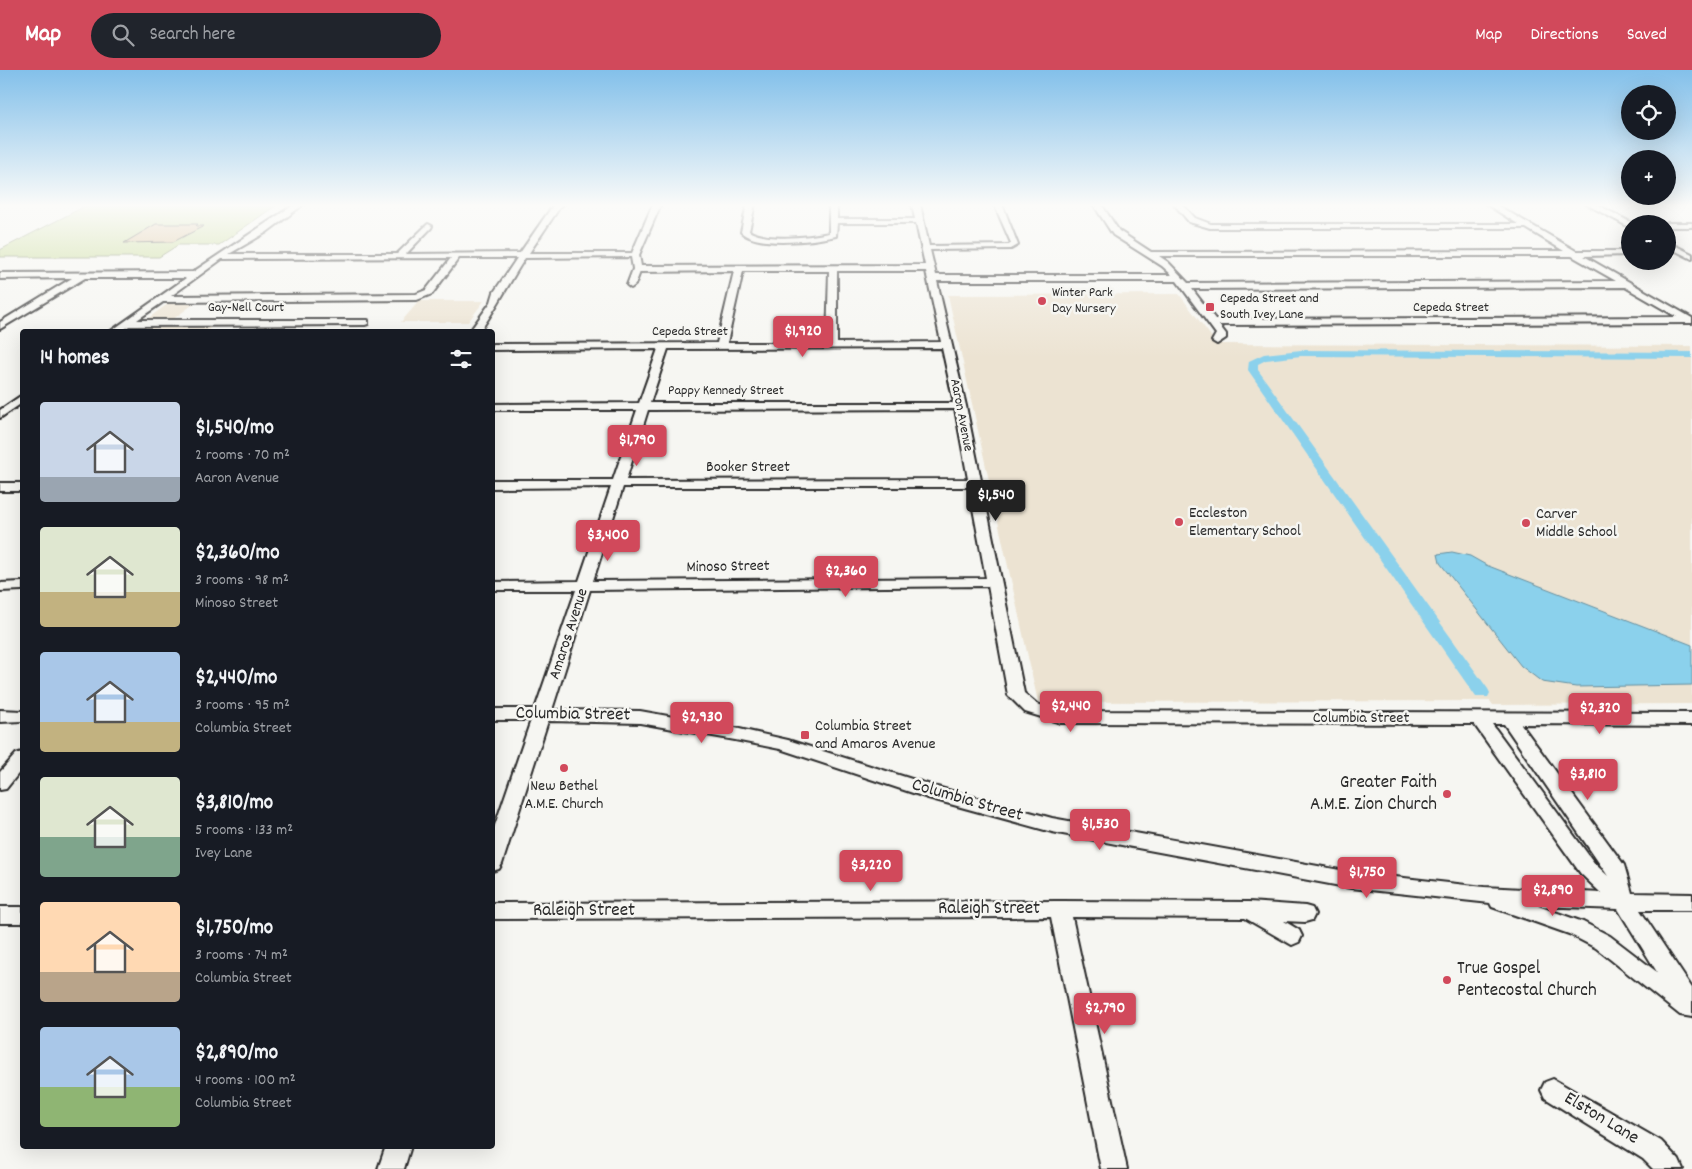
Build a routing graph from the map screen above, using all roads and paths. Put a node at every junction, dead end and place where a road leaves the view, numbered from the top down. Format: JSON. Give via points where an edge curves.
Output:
{"nodes":[{"id":1,"x":221,"y":255,"type":"edge"},
{"id":2,"x":602,"y":255,"type":"edge"},
{"id":3,"x":635,"y":255,"type":"edge"},
{"id":4,"x":927,"y":255,"type":"edge"},
{"id":5,"x":1152,"y":255,"type":"edge"},
{"id":6,"x":1578,"y":255,"type":"edge"},
{"id":7,"x":456,"y":256,"type":"junction"},
{"id":8,"x":521,"y":256,"type":"junction"},
{"id":9,"x":219,"y":257,"type":"junction"},
{"id":10,"x":398,"y":257,"type":"joint"},
{"id":11,"x":739,"y":268,"type":"junction"},
{"id":12,"x":833,"y":268,"type":"junction"},
{"id":13,"x":930,"y":268,"type":"junction"},
{"id":14,"x":637,"y":269,"type":"junction"},
{"id":15,"x":194,"y":275,"type":"junction"},
{"id":16,"x":0,"y":276,"type":"edge"},
{"id":17,"x":82,"y":276,"type":"junction"},
{"id":18,"x":932,"y":278,"type":"junction"},
{"id":19,"x":1180,"y":278,"type":"junction"},
{"id":20,"x":1627,"y":284,"type":"junction"},
{"id":21,"x":631,"y":286,"type":"dead end"},
{"id":22,"x":1186,"y":286,"type":"junction"},
{"id":23,"x":160,"y":299,"type":"junction"},
{"id":24,"x":1691,"y":321,"type":"edge"},
{"id":25,"x":365,"y":322,"type":"dead end"},
{"id":26,"x":1213,"y":322,"type":"junction"},
{"id":27,"x":128,"y":323,"type":"junction"},
{"id":28,"x":0,"y":326,"type":"edge"},
{"id":29,"x":119,"y":329,"type":"edge"},
{"id":30,"x":476,"y":329,"type":"edge"},
{"id":31,"x":1217,"y":341,"type":"dead end"},
{"id":32,"x":947,"y":345,"type":"junction"},
{"id":33,"x":664,"y":346,"type":"junction"},
{"id":34,"x":721,"y":346,"type":"junction"},
{"id":35,"x":832,"y":346,"type":"junction"},
{"id":36,"x":495,"y":347,"type":"edge"},
{"id":37,"x":20,"y":399,"type":"edge"},
{"id":38,"x":960,"y":406,"type":"junction"},
{"id":39,"x":645,"y":407,"type":"junction"},
{"id":40,"x":495,"y":408,"type":"edge"},
{"id":41,"x":0,"y":414,"type":"edge"},
{"id":42,"x":617,"y":483,"type":"junction"},
{"id":43,"x":974,"y":483,"type":"junction"},
{"id":44,"x":495,"y":484,"type":"edge"},
{"id":45,"x":0,"y":487,"type":"edge"},
{"id":46,"x":20,"y":487,"type":"edge"},
{"id":47,"x":994,"y":582,"type":"junction"},
{"id":48,"x":20,"y":586,"type":"edge"},
{"id":49,"x":495,"y":586,"type":"edge"},
{"id":50,"x":585,"y":586,"type":"junction"},
{"id":51,"x":0,"y":587,"type":"edge"},
{"id":52,"x":1031,"y":708,"type":"joint"},
{"id":53,"x":543,"y":713,"type":"junction"},
{"id":54,"x":495,"y":714,"type":"edge"},
{"id":55,"x":0,"y":716,"type":"edge"},
{"id":56,"x":20,"y":716,"type":"edge"},
{"id":57,"x":1479,"y":718,"type":"junction"},
{"id":58,"x":1509,"y":718,"type":"junction"},
{"id":59,"x":1692,"y":719,"type":"edge"},
{"id":60,"x":20,"y":760,"type":"edge"},
{"id":61,"x":0,"y":784,"type":"edge"},
{"id":62,"x":495,"y":855,"type":"edge"},
{"id":63,"x":1484,"y":895,"type":"junction"},
{"id":64,"x":1624,"y":902,"type":"junction"},
{"id":65,"x":1692,"y":902,"type":"edge"},
{"id":66,"x":1060,"y":908,"type":"junction"},
{"id":67,"x":1248,"y":910,"type":"junction"},
{"id":68,"x":495,"y":911,"type":"edge"},
{"id":69,"x":1305,"y":914,"type":"dead end"},
{"id":70,"x":0,"y":915,"type":"edge"},
{"id":71,"x":20,"y":915,"type":"edge"},
{"id":72,"x":1292,"y":936,"type":"dead end"},
{"id":73,"x":1692,"y":1007,"type":"edge"},
{"id":74,"x":1692,"y":1011,"type":"edge"},
{"id":75,"x":1553,"y":1090,"type":"dead end"},
{"id":76,"x":398,"y":1149,"type":"edge"},
{"id":77,"x":391,"y":1169,"type":"edge"},
{"id":78,"x":1114,"y":1169,"type":"edge"},
{"id":79,"x":1670,"y":1169,"type":"edge"}],
"edges":[{"from":1,"to":9,"type":"street"},
{"from":2,"to":8,"type":"street"},
{"from":3,"to":14,"type":"street"},
{"from":4,"to":13,"type":"street","name":"Aaron Avenue"},
{"from":5,"to":19,"type":"street"},
{"from":6,"to":20,"type":"street"},
{"from":7,"to":8,"type":"street"},
{"from":7,"to":10,"type":"street"},
{"from":7,"to":23,"type":"street","via":[[429,292],[418,297]]},
{"from":8,"to":30,"type":"street","via":[[498,292],[496,302]]},
{"from":9,"to":10,"type":"street"},
{"from":9,"to":15,"type":"street"},
{"from":11,"to":12,"type":"street"},
{"from":11,"to":14,"type":"street"},
{"from":11,"to":34,"type":"street"},
{"from":12,"to":13,"type":"street"},
{"from":12,"to":35,"type":"street"},
{"from":13,"to":18,"type":"street","name":"Aaron Avenue"},
{"from":14,"to":21,"type":"street"},
{"from":15,"to":17,"type":"street"},
{"from":15,"to":23,"type":"street"},
{"from":16,"to":17,"type":"street"},
{"from":17,"to":28,"type":"street"},
{"from":18,"to":19,"type":"street"},
{"from":18,"to":32,"type":"street","name":"Aaron Avenue"},
{"from":19,"to":22,"type":"street"},
{"from":20,"to":22,"type":"street"},
{"from":20,"to":24,"type":"street"},
{"from":22,"to":26,"type":"street"},
{"from":23,"to":27,"type":"street"},
{"from":24,"to":26,"type":"street","name":"Cepeda Street"},
{"from":25,"to":27,"type":"street","name":"Gay-Nell Court"},
{"from":26,"to":31,"type":"street","via":[[1221,334]]},
{"from":27,"to":29,"type":"street"},
{"from":32,"to":35,"type":"street","name":"Cepeda Street"},
{"from":32,"to":38,"type":"street","name":"Aaron Avenue"},
{"from":33,"to":34,"type":"street","name":"Cepeda Street"},
{"from":33,"to":36,"type":"street","name":"Cepeda Street"},
{"from":33,"to":39,"type":"street","name":"Amaros Avenue"},
{"from":34,"to":35,"type":"street","name":"Cepeda Street"},
{"from":37,"to":41,"type":"street"},
{"from":38,"to":39,"type":"street","name":"Pappy Kennedy Street"},
{"from":38,"to":43,"type":"street","name":"Aaron Avenue"},
{"from":39,"to":40,"type":"street","name":"Pappy Kennedy Street"},
{"from":39,"to":42,"type":"street","name":"Amaros Avenue"},
{"from":42,"to":43,"type":"street","name":"Booker Street"},
{"from":42,"to":44,"type":"street","name":"Booker Street"},
{"from":42,"to":50,"type":"street","name":"Amaros Avenue"},
{"from":43,"to":47,"type":"street","name":"Aaron Avenue"},
{"from":45,"to":46,"type":"street"},
{"from":47,"to":50,"type":"street","name":"Minoso Street"},
{"from":47,"to":52,"type":"street","name":"Aaron Avenue","via":[[1016,694]]},
{"from":48,"to":51,"type":"street"},
{"from":49,"to":50,"type":"street","name":"Minoso Street"},
{"from":50,"to":53,"type":"street","name":"Amaros Avenue"},
{"from":52,"to":57,"type":"street","name":"Columbia Street","via":[[1062,717]]},
{"from":53,"to":54,"type":"street","name":"Columbia Street"},
{"from":53,"to":62,"type":"street","name":"Amaros Avenue"},
{"from":53,"to":63,"type":"street","name":"Columbia Street","via":[[640,717],[735,734],[782,744],[934,793],[1052,825],[1351,880]]},
{"from":55,"to":56,"type":"street"},
{"from":57,"to":58,"type":"street","name":"Columbia Street"},
{"from":57,"to":64,"type":"street","via":[[1588,869]]},
{"from":58,"to":59,"type":"street","name":"Columbia Street"},
{"from":58,"to":64,"type":"street","via":[[1617,870]]},
{"from":60,"to":61,"type":"street"},
{"from":63,"to":64,"type":"street","name":"Columbia Street"},
{"from":63,"to":74,"type":"street","via":[[1576,928],[1603,942]]},
{"from":64,"to":65,"type":"street"},
{"from":64,"to":73,"type":"street"},
{"from":66,"to":67,"type":"street","name":"Raleigh Street"},
{"from":66,"to":68,"type":"street","name":"Raleigh Street"},
{"from":66,"to":78,"type":"street"},
{"from":67,"to":69,"type":"street","name":"Raleigh Street"},
{"from":67,"to":72,"type":"street"},
{"from":70,"to":71,"type":"street"},
{"from":75,"to":79,"type":"street","name":"Elston Lane","via":[[1652,1150]]},
{"from":76,"to":77,"type":"street"}]}
